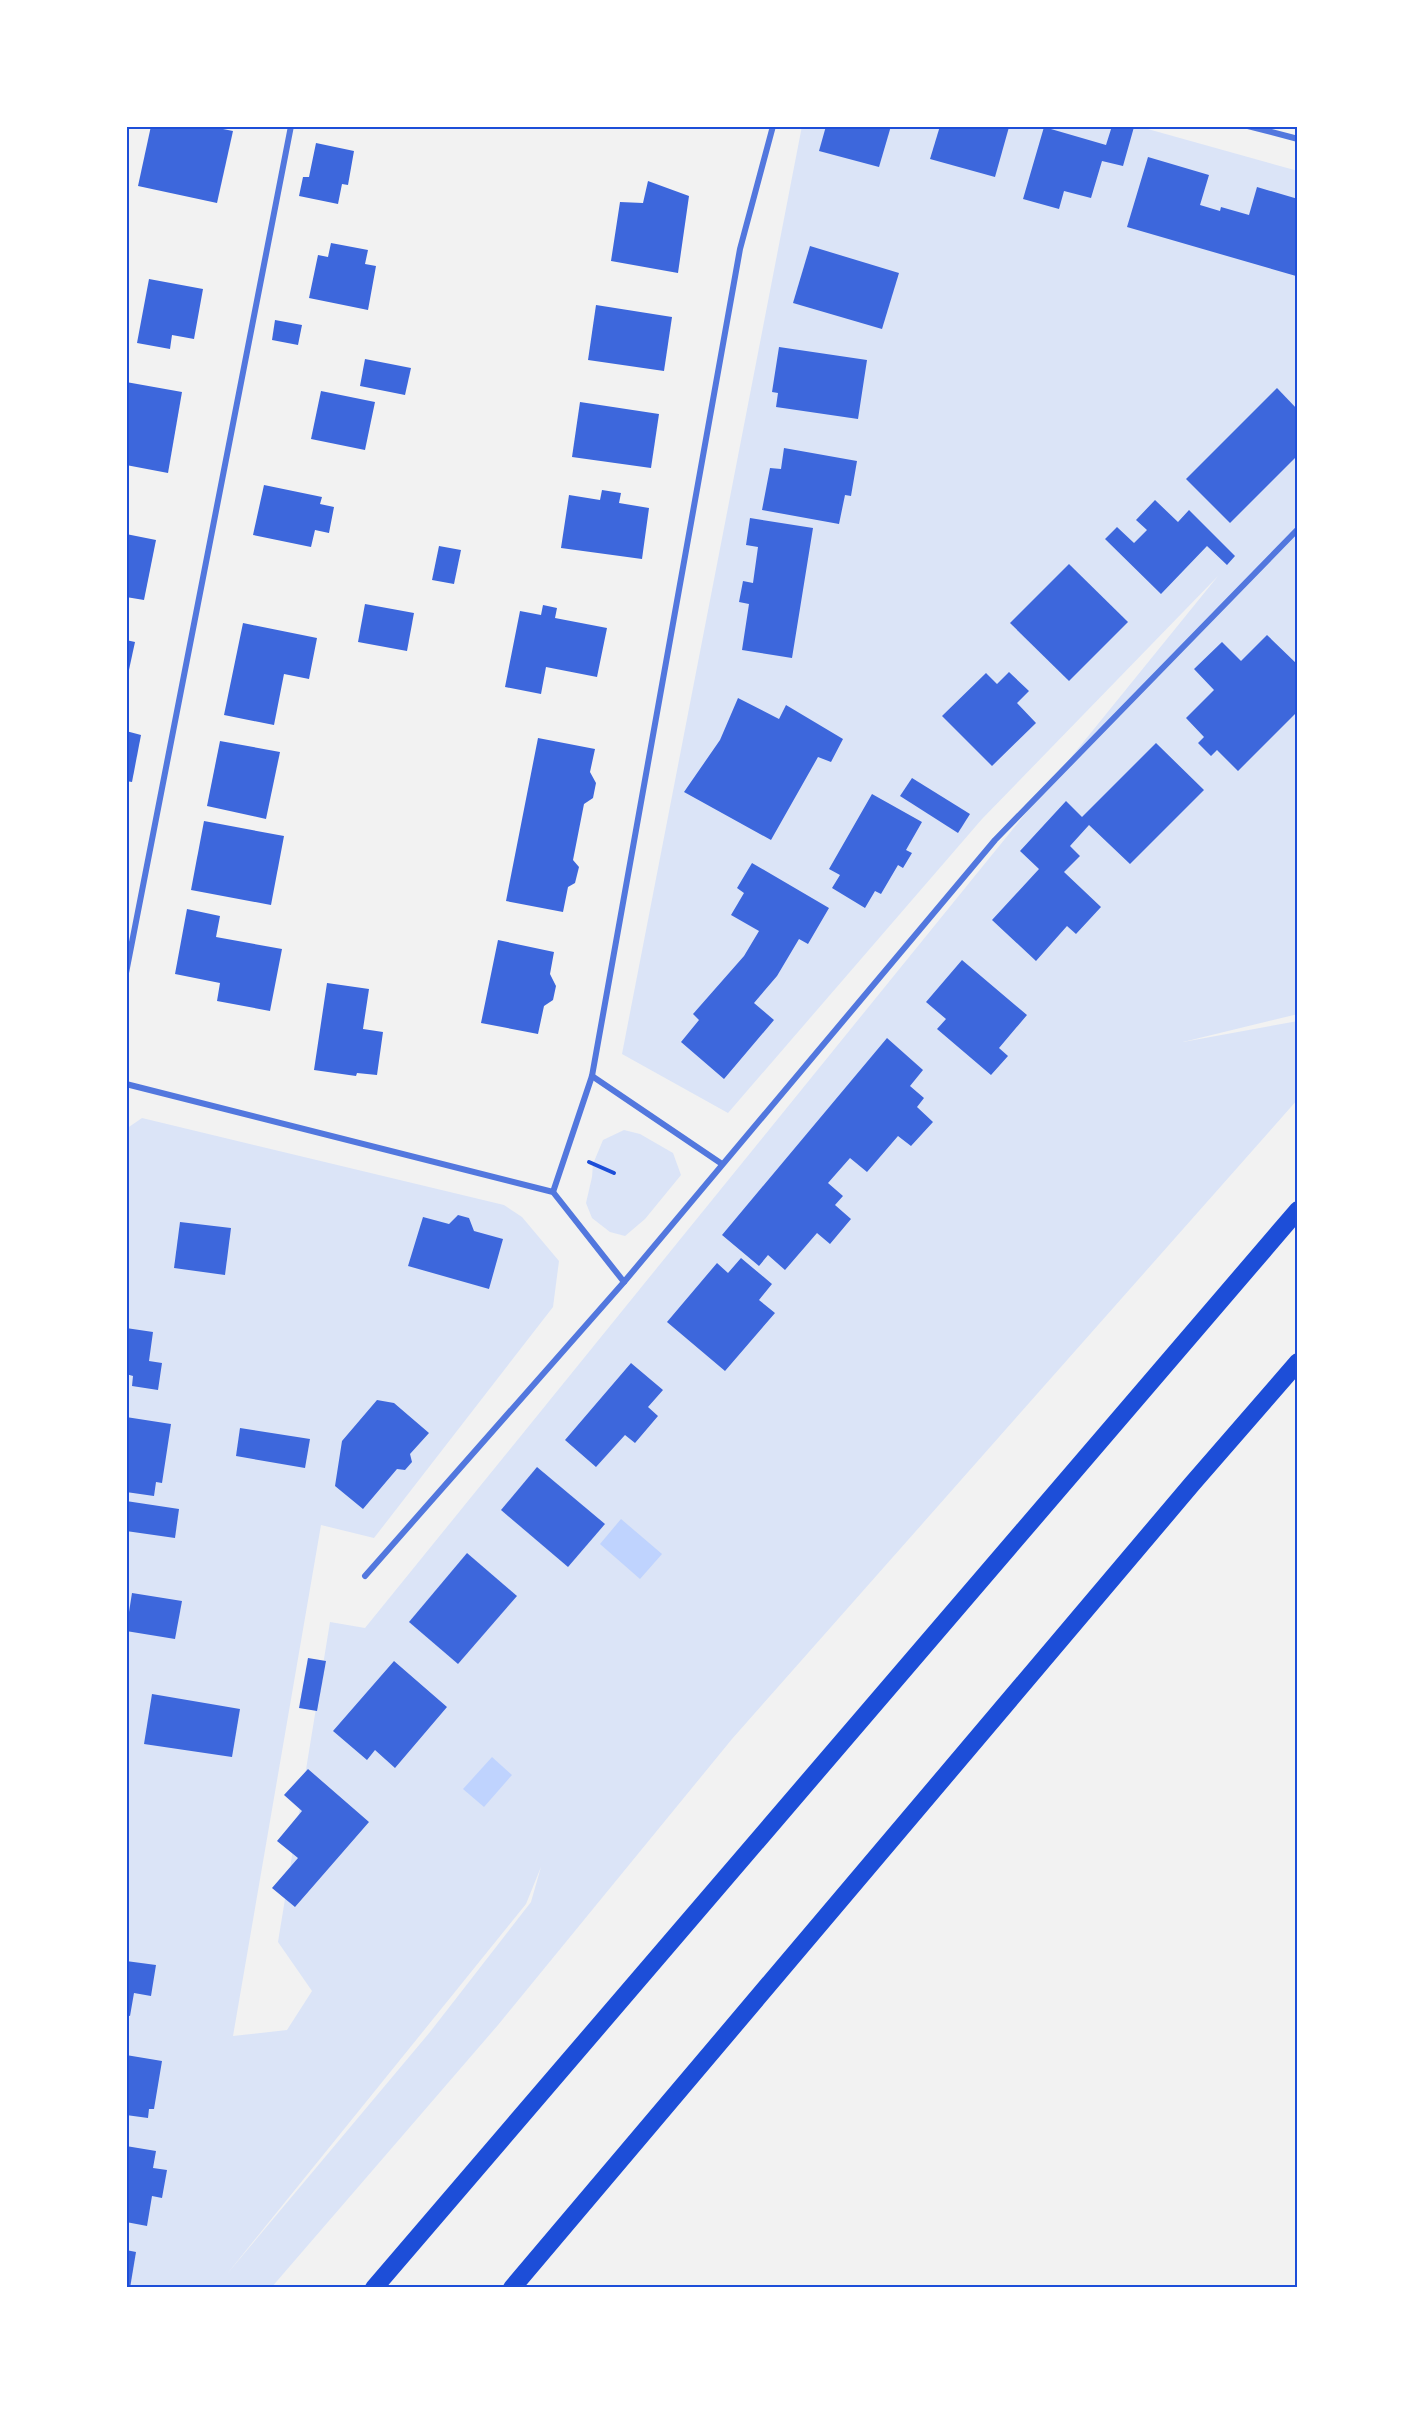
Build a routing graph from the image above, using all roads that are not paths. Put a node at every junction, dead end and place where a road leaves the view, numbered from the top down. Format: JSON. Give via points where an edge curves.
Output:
{"nodes":[{"id":1,"x":291,"y":126,"type":"edge"},
{"id":2,"x":773,"y":126,"type":"edge"},
{"id":3,"x":1248,"y":126,"type":"edge"},
{"id":4,"x":1298,"y":139,"type":"edge"},
{"id":5,"x":1298,"y":529,"type":"edge"},
{"id":6,"x":126,"y":973,"type":"edge"},
{"id":7,"x":592,"y":1076,"type":"junction"},
{"id":8,"x":126,"y":1084,"type":"edge"},
{"id":9,"x":722,"y":1164,"type":"junction"},
{"id":10,"x":553,"y":1192,"type":"junction"},
{"id":11,"x":1298,"y":1210,"type":"edge"},
{"id":12,"x":624,"y":1282,"type":"junction"},
{"id":13,"x":1298,"y":1362,"type":"edge"},
{"id":14,"x":366,"y":1576,"type":"dead end"},
{"id":15,"x":423,"y":2230,"type":"junction"},
{"id":16,"x":364,"y":2288,"type":"edge"},
{"id":17,"x":374,"y":2288,"type":"edge"},
{"id":18,"x":512,"y":2288,"type":"edge"}],
"edges":[{"from":1,"to":6,"type":"street"},
{"from":2,"to":7,"type":"street","via":[[740,249]]},
{"from":3,"to":4,"type":"street"},
{"from":5,"to":9,"type":"street","via":[[995,840]]},
{"from":7,"to":9,"type":"street"},
{"from":7,"to":10,"type":"street"},
{"from":8,"to":10,"type":"street"},
{"from":9,"to":12,"type":"street"},
{"from":10,"to":12,"type":"street"},
{"from":11,"to":15,"type":"highway"},
{"from":12,"to":14,"type":"street"},
{"from":13,"to":18,"type":"highway"},
{"from":15,"to":16,"type":"highway"},
{"from":15,"to":17,"type":"highway"}]}
